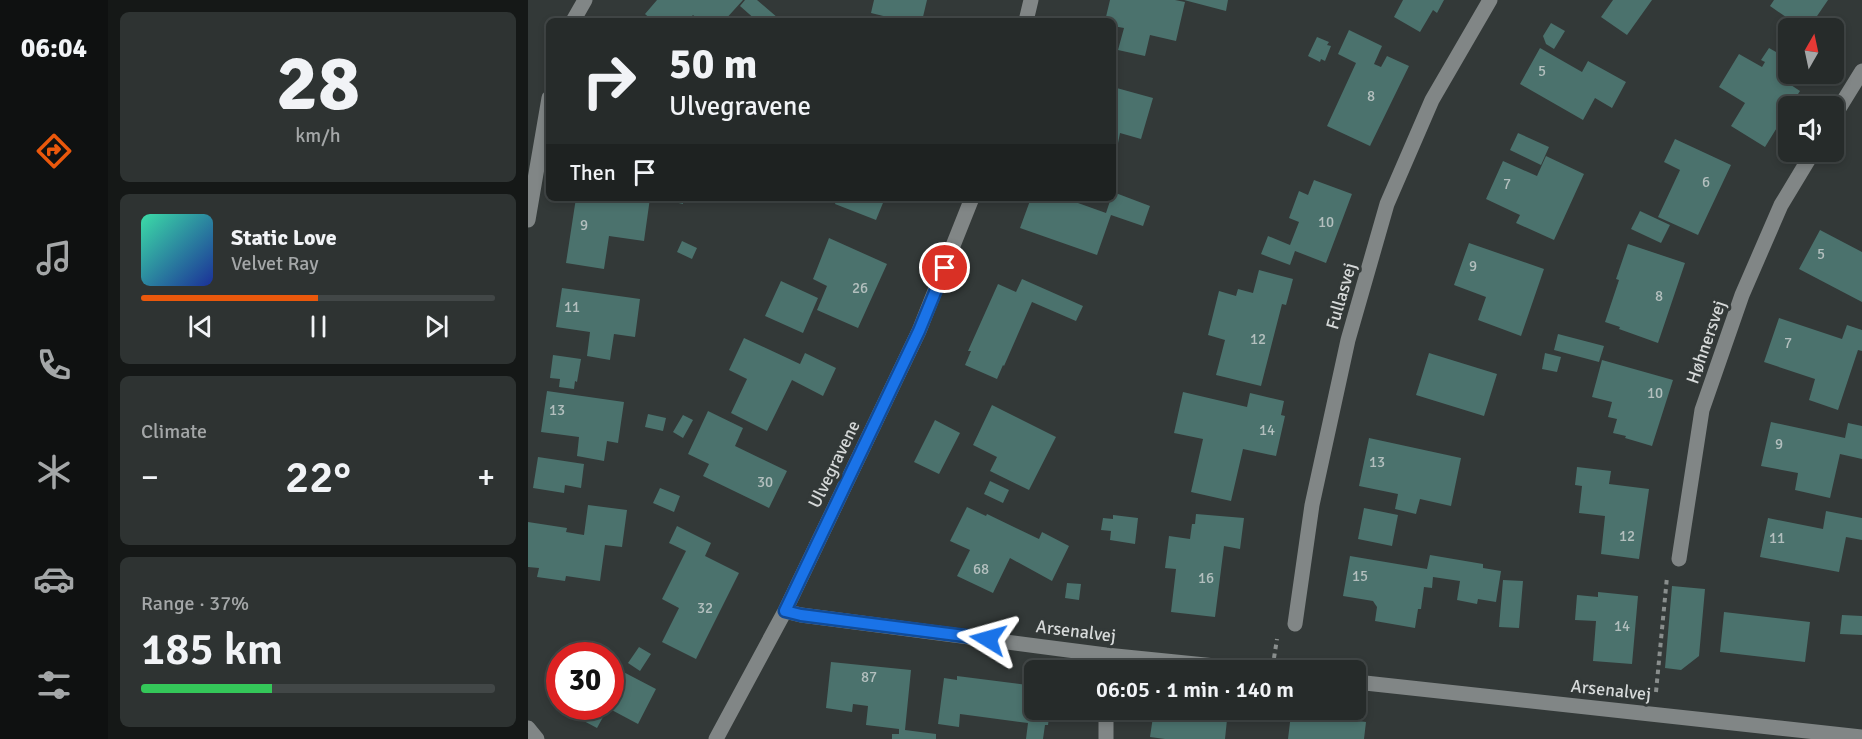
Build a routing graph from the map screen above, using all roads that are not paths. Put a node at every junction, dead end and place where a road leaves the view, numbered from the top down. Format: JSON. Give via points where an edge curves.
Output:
{"nodes":[{"id":1,"x":585,"y":0,"type":"edge"},
{"id":2,"x":1031,"y":0,"type":"edge"},
{"id":3,"x":1490,"y":0,"type":"edge"},
{"id":4,"x":575,"y":18,"type":"edge"},
{"id":5,"x":1027,"y":18,"type":"edge"},
{"id":6,"x":1862,"y":71,"type":"edge"},
{"id":7,"x":1844,"y":100,"type":"edge"},
{"id":8,"x":546,"y":115,"type":"edge"},
{"id":9,"x":1807,"y":162,"type":"edge"},
{"id":10,"x":971,"y":201,"type":"edge"},
{"id":11,"x":528,"y":220,"type":"edge"},
{"id":12,"x":1679,"y":559,"type":"road end"},
{"id":13,"x":785,"y":611,"type":"junction"},
{"id":14,"x":1295,"y":624,"type":"road end"},
{"id":15,"x":1106,"y":655,"type":"junction"},
{"id":16,"x":1106,"y":660,"type":"edge"},
{"id":17,"x":1156,"y":660,"type":"edge"},
{"id":18,"x":1366,"y":683,"type":"edge"},
{"id":19,"x":1106,"y":720,"type":"edge"},
{"id":20,"x":528,"y":728,"type":"edge"},
{"id":21,"x":1862,"y":737,"type":"edge"},
{"id":22,"x":537,"y":739,"type":"edge"},
{"id":23,"x":716,"y":739,"type":"edge"},
{"id":24,"x":1106,"y":739,"type":"edge"}],
"edges":[{"from":1,"to":4,"type":"street"},
{"from":2,"to":5,"type":"street"},
{"from":3,"to":14,"type":"street","name":"Fullasvej","via":[[1432,100],[1387,204],[1348,340],[1312,505]]},
{"from":6,"to":7,"type":"street"},
{"from":8,"to":11,"type":"street"},
{"from":9,"to":12,"type":"street","name":"Høhnersvej","via":[[1781,205],[1747,285],[1702,410]]},
{"from":10,"to":13,"type":"street","name":"Ulvegravene","via":[[919,331]]},
{"from":13,"to":15,"type":"street","name":"Arsenalvej"},
{"from":13,"to":23,"type":"street","name":"Ulvegravene"},
{"from":15,"to":16,"type":"street"},
{"from":15,"to":17,"type":"street","name":"Arsenalvej"},
{"from":18,"to":21,"type":"street","name":"Arsenalvej"},
{"from":19,"to":24,"type":"street"},
{"from":20,"to":22,"type":"street"}]}
